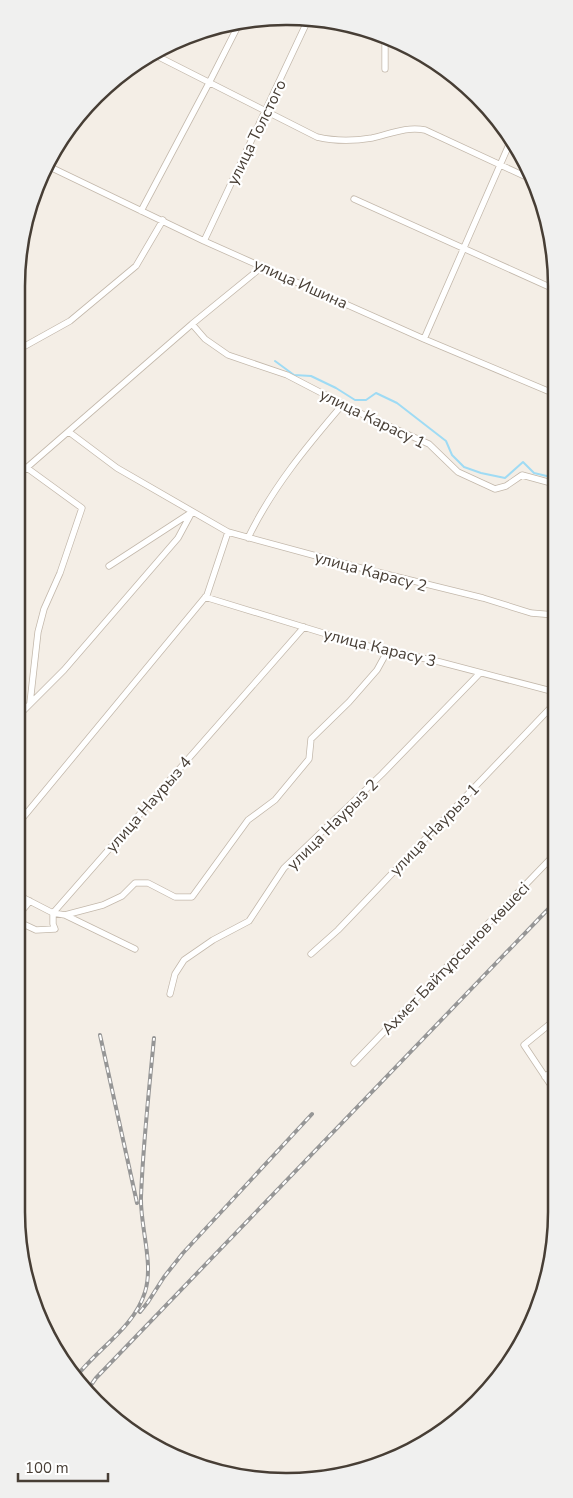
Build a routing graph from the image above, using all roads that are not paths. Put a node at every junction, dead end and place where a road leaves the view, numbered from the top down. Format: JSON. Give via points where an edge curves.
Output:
{"nodes":[{"id":1,"x":306,"y":26,"type":"edge"},
{"id":2,"x":236,"y":30,"type":"edge"},
{"id":3,"x":385,"y":44,"type":"edge"},
{"id":4,"x":160,"y":58,"type":"edge"},
{"id":5,"x":385,"y":69,"type":"dead end"},
{"id":6,"x":210,"y":83,"type":"junction"},
{"id":7,"x":265,"y":111,"type":"junction"},
{"id":8,"x":508,"y":147,"type":"edge"},
{"id":9,"x":500,"y":165,"type":"junction"},
{"id":10,"x":53,"y":169,"type":"edge"},
{"id":11,"x":523,"y":176,"type":"edge"},
{"id":12,"x":354,"y":198,"type":"dead end"},
{"id":13,"x":141,"y":211,"type":"junction"},
{"id":14,"x":163,"y":220,"type":"junction"},
{"id":15,"x":204,"y":241,"type":"junction"},
{"id":16,"x":462,"y":248,"type":"junction"},
{"id":17,"x":263,"y":266,"type":"junction"},
{"id":18,"x":548,"y":286,"type":"edge"},
{"id":19,"x":192,"y":324,"type":"junction"},
{"id":20,"x":424,"y":338,"type":"junction"},
{"id":21,"x":25,"y":346,"type":"edge"},
{"id":22,"x":548,"y":391,"type":"edge"},
{"id":23,"x":343,"y":404,"type":"junction"},
{"id":24,"x":69,"y":432,"type":"junction"},
{"id":25,"x":27,"y":468,"type":"joint"},
{"id":26,"x":548,"y":482,"type":"edge"},
{"id":27,"x":192,"y":512,"type":"junction"},
{"id":28,"x":228,"y":532,"type":"junction"},
{"id":29,"x":248,"y":538,"type":"junction"},
{"id":30,"x":110,"y":566,"type":"dead end"},
{"id":31,"x":205,"y":597,"type":"junction"},
{"id":32,"x":548,"y":614,"type":"edge"},
{"id":33,"x":304,"y":627,"type":"junction"},
{"id":34,"x":388,"y":650,"type":"junction"},
{"id":35,"x":480,"y":673,"type":"junction"},
{"id":36,"x":548,"y":690,"type":"edge"},
{"id":37,"x":30,"y":703,"type":"junction"},
{"id":38,"x":25,"y":708,"type":"edge"},
{"id":39,"x":548,"y":710,"type":"edge"},
{"id":40,"x":25,"y":815,"type":"edge"},
{"id":41,"x":548,"y":861,"type":"edge"},
{"id":42,"x":25,"y":898,"type":"edge"},
{"id":43,"x":30,"y":901,"type":"junction"},
{"id":44,"x":25,"y":907,"type":"edge"},
{"id":45,"x":52,"y":913,"type":"junction"},
{"id":46,"x":66,"y":915,"type":"junction"},
{"id":47,"x":25,"y":925,"type":"edge"},
{"id":48,"x":135,"y":949,"type":"dead end"},
{"id":49,"x":311,"y":954,"type":"dead end"},
{"id":50,"x":170,"y":994,"type":"dead end"},
{"id":51,"x":548,"y":1026,"type":"edge"},
{"id":52,"x":354,"y":1063,"type":"dead end"},
{"id":53,"x":548,"y":1075,"type":"edge"},
{"id":54,"x":545,"y":1077,"type":"junction"},
{"id":55,"x":548,"y":1081,"type":"edge"}],
"edges":[{"from":1,"to":7,"type":"street","name":"улица Толстого"},
{"from":2,"to":6,"type":"street"},
{"from":3,"to":5,"type":"street"},
{"from":4,"to":6,"type":"street"},
{"from":6,"to":7,"type":"street"},
{"from":6,"to":13,"type":"street"},
{"from":7,"to":9,"type":"street","via":[[317,137],[331,140],[370,138],[410,129],[426,130]]},
{"from":7,"to":15,"type":"street","name":"улица Толстого"},
{"from":8,"to":9,"type":"street"},
{"from":9,"to":11,"type":"street"},
{"from":9,"to":16,"type":"street"},
{"from":10,"to":13,"type":"street","name":"улица Ишина"},
{"from":12,"to":16,"type":"street"},
{"from":13,"to":14,"type":"street","name":"улица Ишина"},
{"from":14,"to":15,"type":"street","name":"улица Ишина"},
{"from":14,"to":21,"type":"street","via":[[136,266],[70,321]]},
{"from":15,"to":17,"type":"street","name":"улица Ишина"},
{"from":16,"to":18,"type":"street"},
{"from":16,"to":20,"type":"street"},
{"from":17,"to":19,"type":"street"},
{"from":17,"to":20,"type":"street","name":"улица Ишина"},
{"from":19,"to":23,"type":"street","name":"улица Карасу 1","via":[[205,339],[228,355],[287,376]]},
{"from":19,"to":24,"type":"street"},
{"from":20,"to":22,"type":"street","name":"улица Ишина"},
{"from":23,"to":26,"type":"street","name":"улица Карасу 1","via":[[429,444],[458,472],[495,489],[522,475]]},
{"from":23,"to":29,"type":"street","via":[[280,484]]},
{"from":24,"to":25,"type":"street"},
{"from":24,"to":27,"type":"street","name":"улица Карасу 2","via":[[117,468]]},
{"from":25,"to":37,"type":"street","via":[[82,508],[44,609]]},
{"from":27,"to":28,"type":"street","name":"улица Карасу 2"},
{"from":27,"to":30,"type":"street"},
{"from":27,"to":37,"type":"street","via":[[178,538],[64,670]]},
{"from":28,"to":29,"type":"street","name":"улица Карасу 2"},
{"from":28,"to":31,"type":"street"},
{"from":29,"to":32,"type":"street","name":"улица Карасу 2","via":[[532,613]]},
{"from":31,"to":33,"type":"street","name":"улица Карасу 3"},
{"from":31,"to":40,"type":"street"},
{"from":33,"to":34,"type":"street","name":"улица Карасу 3"},
{"from":33,"to":45,"type":"street","name":"улица Наурыз 4"},
{"from":34,"to":35,"type":"street","name":"улица Карасу 3"},
{"from":34,"to":46,"type":"street","via":[[377,670],[312,739],[309,759],[275,800],[248,820],[192,897],[176,897],[148,883],[135,883],[116,899]]},
{"from":35,"to":36,"type":"street","name":"улица Карасу 3"},
{"from":35,"to":50,"type":"street","name":"улица Наурыз 2","via":[[284,868],[249,921],[212,940],[184,960],[175,974]]},
{"from":37,"to":38,"type":"street"},
{"from":39,"to":49,"type":"street","name":"улица Наурыз 1","via":[[338,930]]},
{"from":41,"to":52,"type":"street","name":"Ахмет Байтұрсынов көшесі"},
{"from":42,"to":43,"type":"street"},
{"from":43,"to":44,"type":"street"},
{"from":43,"to":45,"type":"street"},
{"from":45,"to":46,"type":"street"},
{"from":45,"to":47,"type":"street","via":[[55,929],[36,930]]},
{"from":46,"to":48,"type":"street"},
{"from":51,"to":54,"type":"street","via":[[524,1045]]},
{"from":53,"to":54,"type":"street"},
{"from":54,"to":55,"type":"street"}]}
